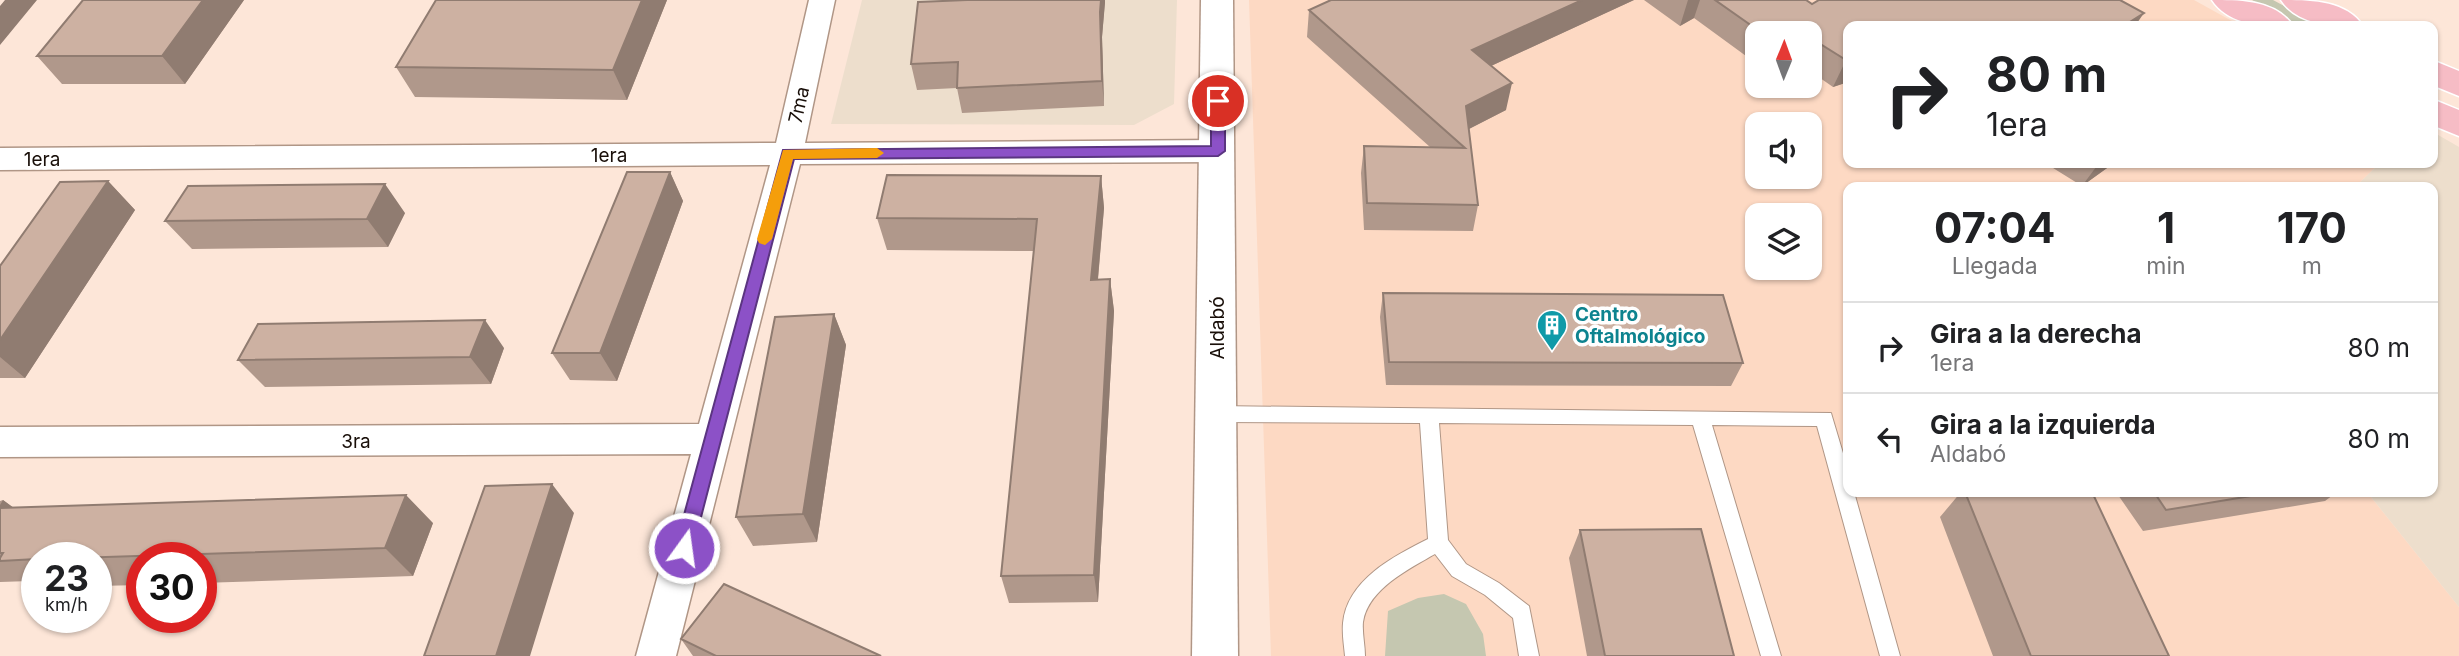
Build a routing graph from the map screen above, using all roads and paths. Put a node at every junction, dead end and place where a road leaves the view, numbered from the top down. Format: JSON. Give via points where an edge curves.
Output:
{"nodes":[{"id":1,"x":822,"y":0,"type":"edge"},
{"id":2,"x":1217,"y":0,"type":"edge"},
{"id":3,"x":2228,"y":0,"type":"edge"},
{"id":4,"x":2297,"y":0,"type":"edge"},
{"id":5,"x":2268,"y":21,"type":"edge"},
{"id":6,"x":2337,"y":21,"type":"edge"},
{"id":7,"x":2438,"y":74,"type":"edge"},
{"id":8,"x":2459,"y":85,"type":"edge"},
{"id":9,"x":2438,"y":113,"type":"edge"},
{"id":10,"x":2459,"y":124,"type":"edge"},
{"id":11,"x":1218,"y":151,"type":"junction"},
{"id":12,"x":788,"y":154,"type":"junction"},
{"id":13,"x":0,"y":159,"type":"edge"},
{"id":14,"x":1216,"y":414,"type":"junction"},
{"id":15,"x":1429,"y":415,"type":"junction"},
{"id":16,"x":1700,"y":417,"type":"junction"},
{"id":17,"x":711,"y":439,"type":"junction"},
{"id":18,"x":0,"y":442,"type":"edge"},
{"id":19,"x":1843,"y":487,"type":"edge"},
{"id":20,"x":1846,"y":497,"type":"edge"},
{"id":21,"x":1438,"y":543,"type":"junction"},
{"id":22,"x":656,"y":656,"type":"edge"},
{"id":23,"x":1215,"y":656,"type":"edge"},
{"id":24,"x":1355,"y":656,"type":"edge"},
{"id":25,"x":1529,"y":656,"type":"edge"},
{"id":26,"x":1771,"y":656,"type":"edge"},
{"id":27,"x":1890,"y":656,"type":"edge"}],
"edges":[{"from":1,"to":12,"type":"street","name":"7ma"},
{"from":2,"to":11,"type":"main road","name":"Aldabó"},
{"from":3,"to":5,"type":"highway"},
{"from":4,"to":6,"type":"highway"},
{"from":7,"to":8,"type":"highway"},
{"from":9,"to":10,"type":"highway"},
{"from":11,"to":12,"type":"street","name":"1era"},
{"from":11,"to":14,"type":"main road","name":"Aldabó"},
{"from":12,"to":13,"type":"street","name":"1era"},
{"from":12,"to":17,"type":"street","name":"7ma"},
{"from":14,"to":15,"type":"lane"},
{"from":14,"to":23,"type":"main road","name":"Aldabó"},
{"from":15,"to":16,"type":"lane"},
{"from":15,"to":21,"type":"lane"},
{"from":16,"to":19,"type":"lane","via":[[1824,418]]},
{"from":16,"to":26,"type":"lane"},
{"from":17,"to":18,"type":"street","name":"3ra"},
{"from":17,"to":22,"type":"street","name":"7ma"},
{"from":20,"to":27,"type":"lane"},
{"from":21,"to":24,"type":"lane","via":[[1391,569],[1368,591],[1354,619]]},
{"from":21,"to":25,"type":"lane","via":[[1459,570],[1522,613]]}]}
